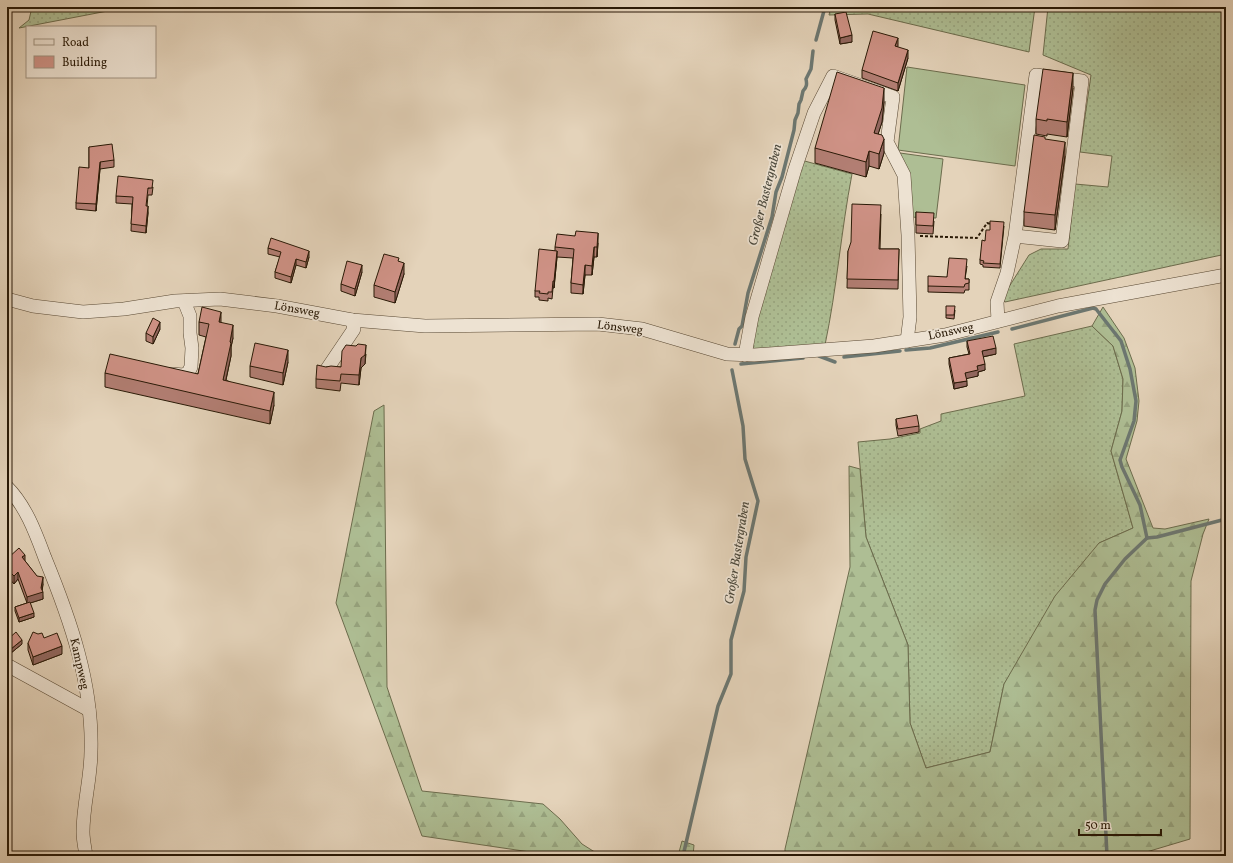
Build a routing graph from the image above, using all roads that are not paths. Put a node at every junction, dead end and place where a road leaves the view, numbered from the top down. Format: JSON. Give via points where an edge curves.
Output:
{"nodes":[{"id":1,"x":1028,"y":141,"type":"junction"},
{"id":2,"x":1043,"y":144,"type":"edge"},
{"id":3,"x":1058,"y":146,"type":"edge"},
{"id":4,"x":1074,"y":148,"type":"junction"},
{"id":5,"x":1016,"y":236,"type":"junction"},
{"id":6,"x":1226,"y":274,"type":"edge"},
{"id":7,"x":7,"y":299,"type":"edge"},
{"id":8,"x":184,"y":301,"type":"junction"},
{"id":9,"x":352,"y":320,"type":"junction"},
{"id":10,"x":998,"y":321,"type":"junction"},
{"id":11,"x":907,"y":341,"type":"junction"},
{"id":12,"x":745,"y":355,"type":"junction"},
{"id":13,"x":327,"y":368,"type":"edge"},
{"id":14,"x":162,"y":371,"type":"edge"},
{"id":15,"x":7,"y":487,"type":"edge"},
{"id":16,"x":7,"y":665,"type":"edge"},
{"id":17,"x":89,"y":710,"type":"junction"},
{"id":18,"x":86,"y":856,"type":"edge"}],
"edges":[{"from":1,"to":2,"type":"street"},
{"from":1,"to":4,"type":"street","via":[[1036,75],[1082,82]]},
{"from":1,"to":5,"type":"street"},
{"from":3,"to":4,"type":"street"},
{"from":4,"to":5,"type":"street","via":[[1062,241]]},
{"from":5,"to":10,"type":"street","via":[[997,302]]},
{"from":6,"to":10,"type":"street","name":"Lönsweg","via":[[1065,305]]},
{"from":7,"to":8,"type":"street","name":"Lönsweg","via":[[33,306],[83,312]]},
{"from":8,"to":9,"type":"street","name":"Lönsweg","via":[[227,300]]},
{"from":8,"to":14,"type":"street","via":[[190,316],[191,367],[183,376]]},
{"from":9,"to":12,"type":"street","name":"Lönsweg","via":[[425,326],[598,324],[642,329],[726,354]]},
{"from":9,"to":13,"type":"street","via":[[354,329]]},
{"from":10,"to":11,"type":"street","name":"Lönsweg","via":[[946,335]]},
{"from":11,"to":12,"type":"street","name":"Lönsweg","via":[[874,346]]},
{"from":11,"to":12,"type":"street","via":[[910,317],[904,175],[887,142],[893,97],[833,76],[814,113],[799,157],[752,317]]},
{"from":15,"to":17,"type":"street","name":"Kampweg","via":[[35,533],[60,595],[78,652]]},
{"from":16,"to":17,"type":"street"},
{"from":17,"to":18,"type":"street","name":"Kampweg","via":[[91,751],[82,833]]}]}
